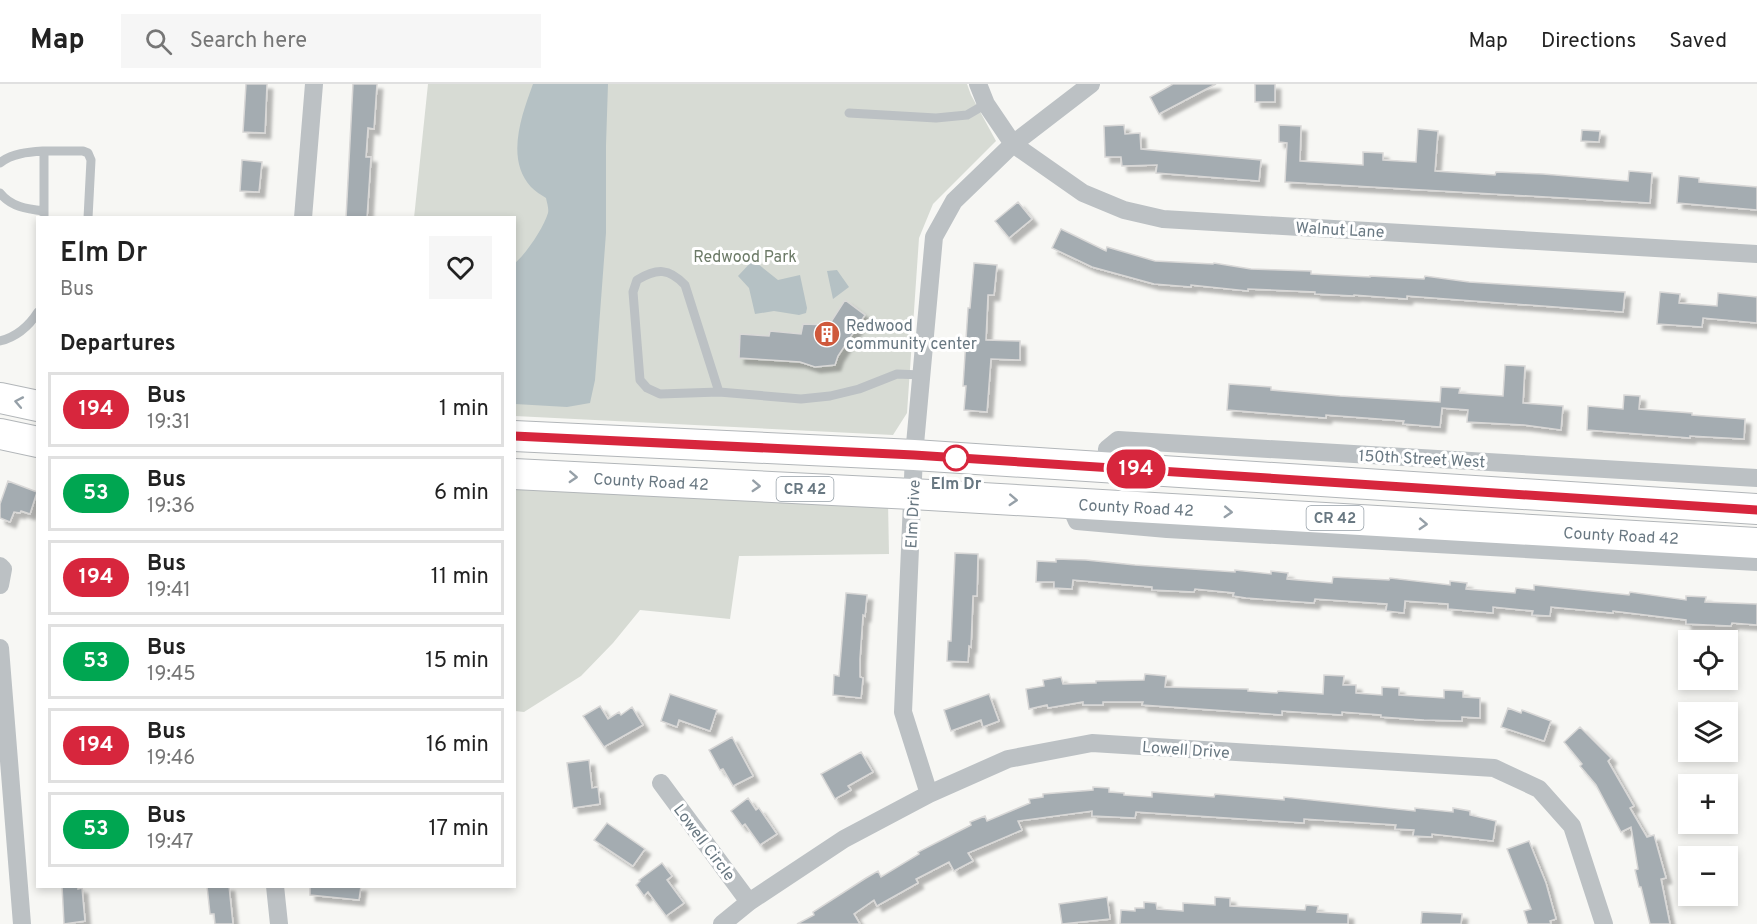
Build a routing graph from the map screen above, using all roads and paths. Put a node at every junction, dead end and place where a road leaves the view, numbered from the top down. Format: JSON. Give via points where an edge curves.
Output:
{"nodes":[{"id":1,"x":314,"y":84,"type":"edge"},
{"id":2,"x":978,"y":84,"type":"edge"},
{"id":3,"x":1090,"y":84,"type":"edge"},
{"id":4,"x":986,"y":104,"type":"junction"},
{"id":5,"x":849,"y":113,"type":"dead end"},
{"id":6,"x":1013,"y":144,"type":"junction"},
{"id":7,"x":44,"y":151,"type":"junction"},
{"id":8,"x":0,"y":163,"type":"edge"},
{"id":9,"x":0,"y":193,"type":"edge"},
{"id":10,"x":44,"y":214,"type":"edge"},
{"id":11,"x":88,"y":216,"type":"edge"},
{"id":12,"x":303,"y":216,"type":"edge"},
{"id":13,"x":1757,"y":254,"type":"edge"},
{"id":14,"x":36,"y":315,"type":"edge"},
{"id":15,"x":0,"y":341,"type":"edge"},
{"id":16,"x":921,"y":375,"type":"junction"},
{"id":17,"x":719,"y":392,"type":"junction"},
{"id":18,"x":0,"y":398,"type":"edge"},
{"id":19,"x":36,"y":406,"type":"edge"},
{"id":20,"x":0,"y":434,"type":"edge"},
{"id":21,"x":516,"y":436,"type":"edge"},
{"id":22,"x":36,"y":442,"type":"edge"},
{"id":23,"x":914,"y":455,"type":"junction"},
{"id":24,"x":1106,"y":467,"type":"junction"},
{"id":25,"x":516,"y":474,"type":"edge"},
{"id":26,"x":1757,"y":478,"type":"edge"},
{"id":27,"x":912,"y":494,"type":"junction"},
{"id":28,"x":1069,"y":503,"type":"junction"},
{"id":29,"x":1757,"y":510,"type":"edge"},
{"id":30,"x":1757,"y":543,"type":"edge"},
{"id":31,"x":1757,"y":562,"type":"edge"},
{"id":32,"x":0,"y":566,"type":"edge"},
{"id":33,"x":0,"y":585,"type":"edge"},
{"id":34,"x":0,"y":654,"type":"edge"},
{"id":35,"x":661,"y":783,"type":"dead end"},
{"id":36,"x":930,"y":794,"type":"junction"},
{"id":37,"x":9,"y":874,"type":"edge"},
{"id":38,"x":275,"y":888,"type":"edge"},
{"id":39,"x":750,"y":902,"type":"junction"},
{"id":40,"x":22,"y":924,"type":"edge"},
{"id":41,"x":279,"y":924,"type":"edge"},
{"id":42,"x":722,"y":924,"type":"edge"},
{"id":43,"x":1604,"y":924,"type":"edge"}],
"edges":[{"from":1,"to":12,"type":"street"},
{"from":2,"to":4,"type":"street","name":"Walnut Lane"},
{"from":3,"to":6,"type":"street","name":"Elm Drive"},
{"from":4,"to":5,"type":"lane","via":[[967,115],[936,118]]},
{"from":4,"to":6,"type":"street","name":"Walnut Lane"},
{"from":6,"to":13,"type":"street","name":"Walnut Lane","via":[[1083,193],[1124,210],[1163,219]]},
{"from":6,"to":16,"type":"street","name":"Elm Drive","via":[[954,201],[934,237]]},
{"from":7,"to":8,"type":"lane"},
{"from":7,"to":10,"type":"lane"},
{"from":7,"to":11,"type":"lane","via":[[83,151],[90,155]]},
{"from":9,"to":10,"type":"lane","via":[[17,206]]},
{"from":14,"to":15,"type":"lane","via":[[27,327]]},
{"from":16,"to":17,"type":"lane","via":[[897,374],[859,389],[801,399]]},
{"from":16,"to":23,"type":"street","name":"Elm Drive"},
{"from":17,"to":17,"type":"lane","via":[[685,285],[665,271],[648,273],[637,280],[633,292],[640,381],[660,394]]},
{"from":19,"to":18,"type":"highway","one_way":true},
{"from":20,"to":22,"type":"highway"},
{"from":21,"to":23,"type":"highway","name":"County Road 42","number":"CR 42"},
{"from":23,"to":24,"type":"highway","name":"County Road 42","number":"CR 42"},
{"from":23,"to":27,"type":"street","name":"Elm Drive"},
{"from":24,"to":26,"type":"street","name":"150th Street West","via":[[1107,449],[1118,440]]},
{"from":24,"to":29,"type":"highway","name":"County Road 42","number":"CR 42"},
{"from":25,"to":27,"type":"highway","name":"County Road 42","number":"CR 42","one_way":true},
{"from":27,"to":28,"type":"highway","name":"County Road 42","number":"CR 42","one_way":true},
{"from":27,"to":36,"type":"street","name":"Elm Drive","via":[[903,712]]},
{"from":28,"to":30,"type":"highway","name":"County Road 42","number":"CR 42","one_way":true},
{"from":28,"to":31,"type":"street","via":[[1077,521],[1167,530]]},
{"from":32,"to":33,"type":"street"},
{"from":34,"to":37,"type":"street"},
{"from":35,"to":39,"type":"street","name":"Lowell Circle"},
{"from":36,"to":39,"type":"street","name":"Lowell Drive","via":[[843,839]]},
{"from":36,"to":43,"type":"street","name":"Lowell Drive","via":[[1008,759],[1092,743],[1494,768],[1539,789],[1572,826]]},
{"from":37,"to":40,"type":"street"},
{"from":38,"to":41,"type":"street"},
{"from":39,"to":42,"type":"street","name":"Lowell Drive"}]}
